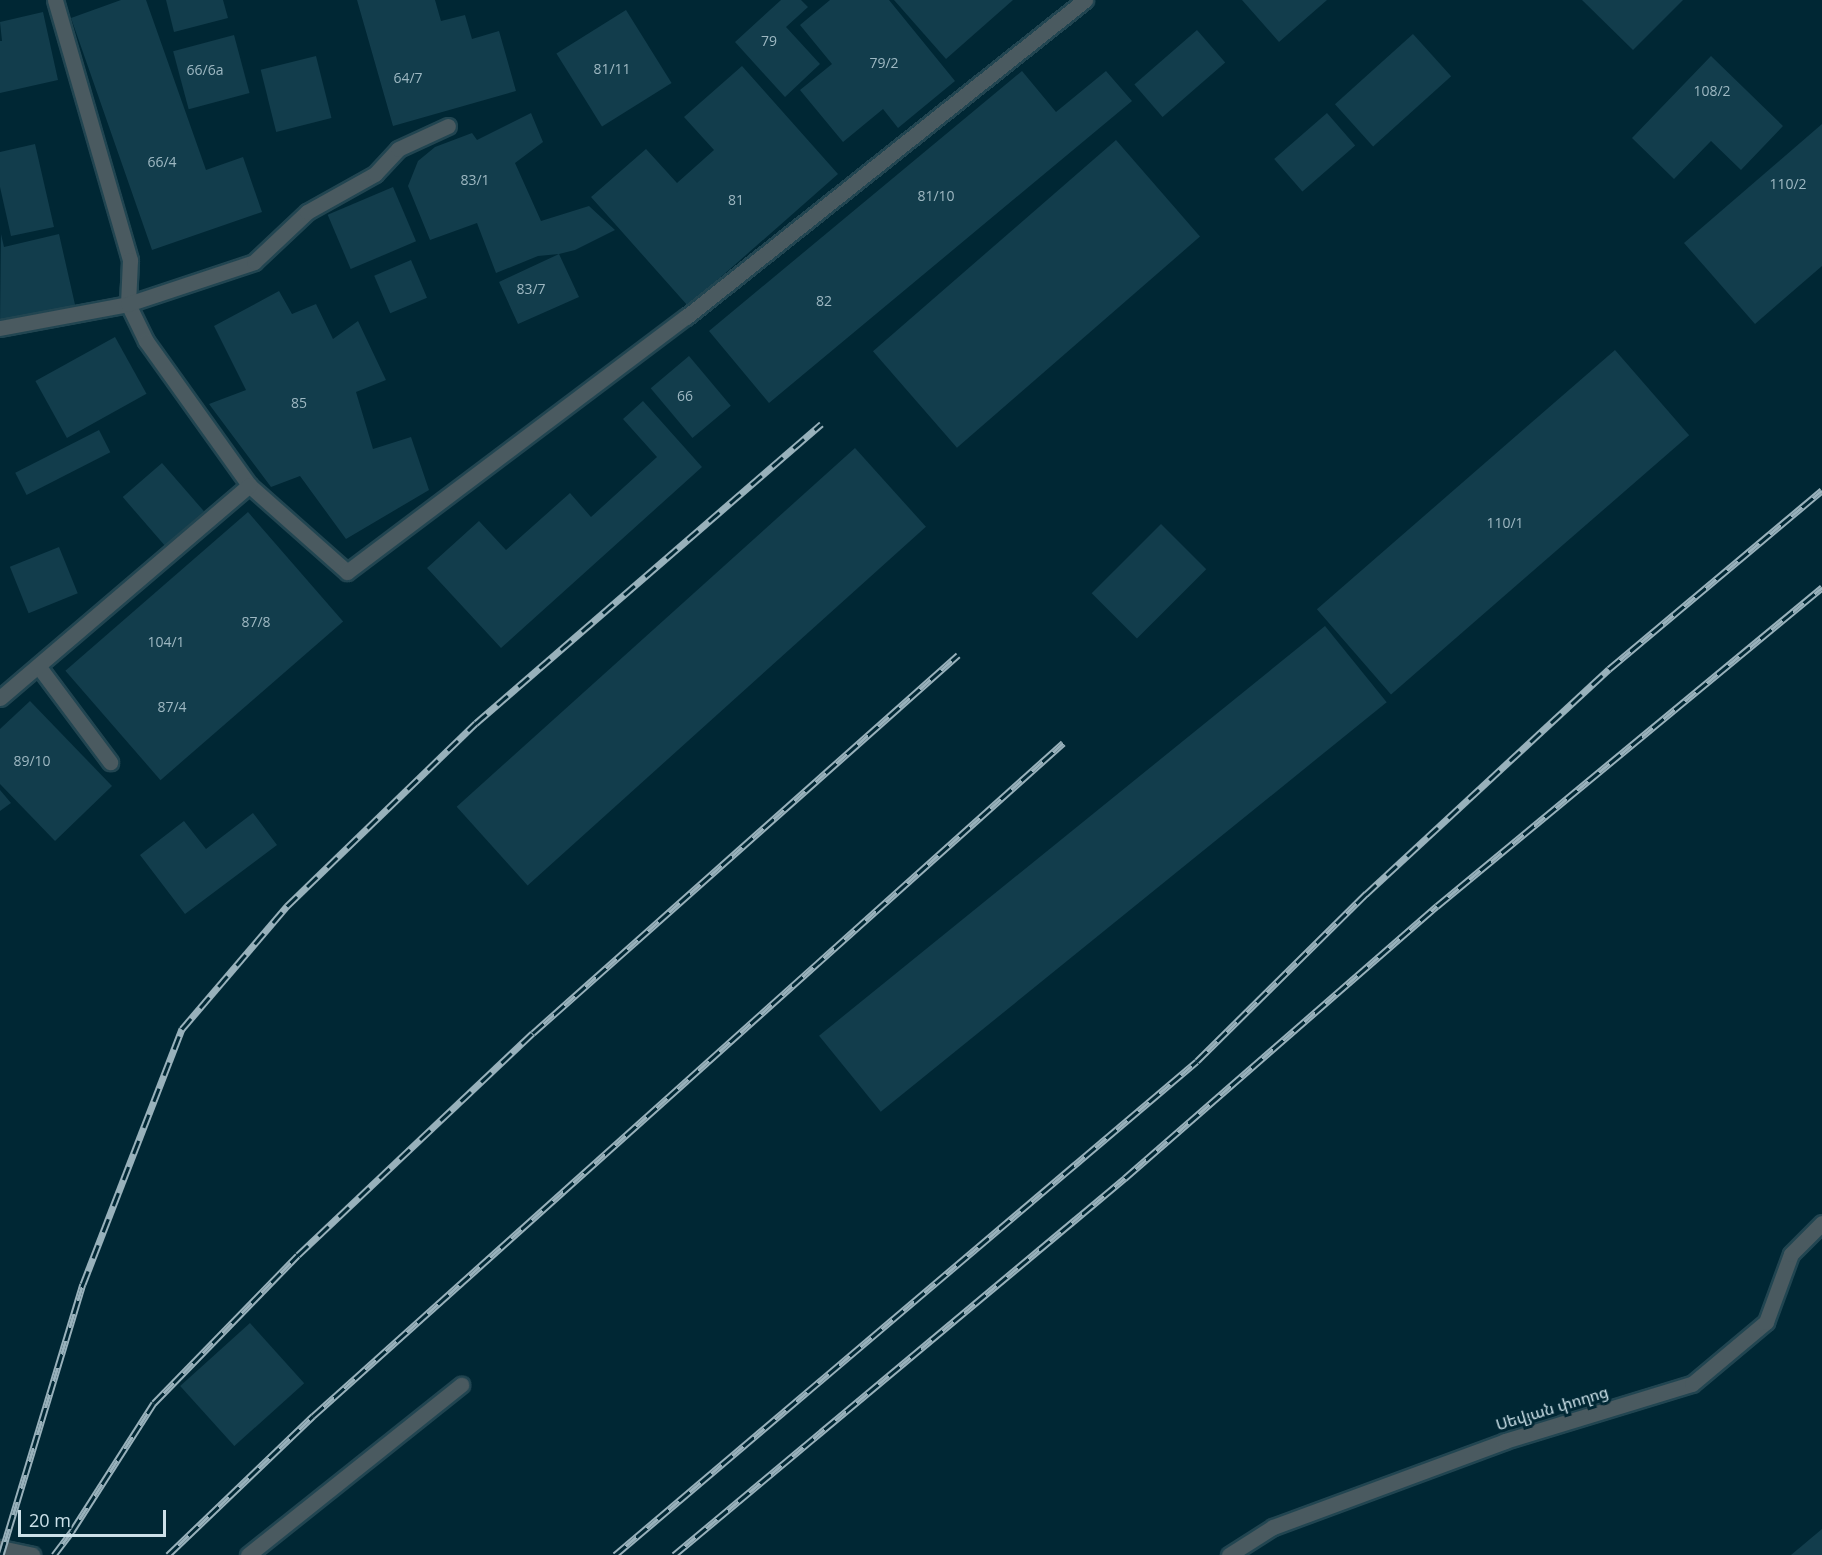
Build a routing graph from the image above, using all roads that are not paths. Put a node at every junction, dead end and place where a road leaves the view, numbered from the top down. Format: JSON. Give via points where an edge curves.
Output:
{"nodes":[{"id":1,"x":55,"y":0,"type":"edge"},
{"id":2,"x":1085,"y":0,"type":"edge"},
{"id":3,"x":448,"y":126,"type":"dead end"},
{"id":4,"x":128,"y":304,"type":"junction"},
{"id":5,"x":0,"y":328,"type":"edge"},
{"id":6,"x":249,"y":485,"type":"junction"},
{"id":7,"x":39,"y":667,"type":"junction"},
{"id":8,"x":0,"y":698,"type":"edge"},
{"id":9,"x":111,"y":762,"type":"dead end"},
{"id":10,"x":1822,"y":1223,"type":"edge"},
{"id":11,"x":461,"y":1384,"type":"dead end"},
{"id":12,"x":0,"y":1548,"type":"edge"},
{"id":13,"x":32,"y":1555,"type":"edge"},
{"id":14,"x":248,"y":1555,"type":"edge"},
{"id":15,"x":1229,"y":1555,"type":"edge"}],
"edges":[{"from":1,"to":4,"type":"street","via":[[130,260]]},
{"from":2,"to":6,"type":"street","via":[[686,317],[347,572]]},
{"from":3,"to":4,"type":"street","via":[[398,149],[375,174],[307,212],[254,262]]},
{"from":4,"to":5,"type":"street"},
{"from":4,"to":6,"type":"street","via":[[146,341]]},
{"from":6,"to":7,"type":"street"},
{"from":7,"to":8,"type":"street"},
{"from":7,"to":9,"type":"street"},
{"from":10,"to":15,"type":"street","name":"Սեվյան փողոց","via":[[1791,1254],[1767,1322],[1692,1384],[1505,1441],[1306,1514],[1273,1527]]},
{"from":11,"to":14,"type":"street"},
{"from":12,"to":13,"type":"street"}]}
